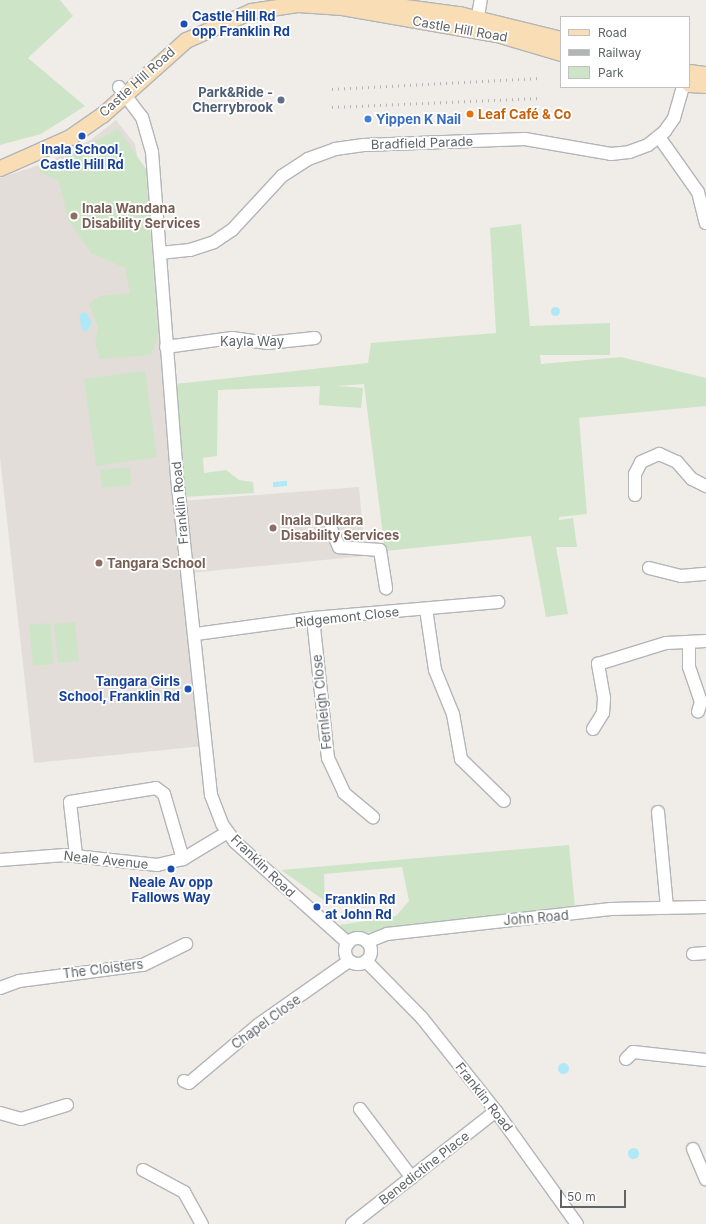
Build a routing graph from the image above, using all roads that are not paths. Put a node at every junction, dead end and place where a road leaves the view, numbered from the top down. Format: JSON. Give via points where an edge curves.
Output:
{"nodes":[{"id":1,"x":261,"y":0,"type":"edge"},
{"id":2,"x":352,"y":0,"type":"edge"},
{"id":3,"x":481,"y":0,"type":"edge"},
{"id":4,"x":477,"y":24,"type":"junction"},
{"id":5,"x":560,"y":39,"type":"edge"},
{"id":6,"x":560,"y":53,"type":"edge"},
{"id":7,"x":690,"y":72,"type":"edge"},
{"id":8,"x":706,"y":74,"type":"edge"},
{"id":9,"x":690,"y":84,"type":"edge"},
{"id":10,"x":706,"y":85,"type":"edge"},
{"id":11,"x":683,"y":88,"type":"edge"},
{"id":12,"x":122,"y":90,"type":"junction"},
{"id":13,"x":660,"y":137,"type":"junction"},
{"id":14,"x":0,"y":159,"type":"edge"},
{"id":15,"x":0,"y":168,"type":"edge"},
{"id":16,"x":706,"y":224,"type":"edge"},
{"id":17,"x":160,"y":253,"type":"junction"},
{"id":18,"x":315,"y":338,"type":"dead end"},
{"id":19,"x":166,"y":347,"type":"junction"},
{"id":20,"x":706,"y":486,"type":"edge"},
{"id":21,"x":635,"y":495,"type":"dead end"},
{"id":22,"x":331,"y":529,"type":"dead end"},
{"id":23,"x":649,"y":568,"type":"dead end"},
{"id":24,"x":706,"y":574,"type":"edge"},
{"id":25,"x":386,"y":590,"type":"dead end"},
{"id":26,"x":498,"y":602,"type":"dead end"},
{"id":27,"x":426,"y":609,"type":"junction"},
{"id":28,"x":313,"y":618,"type":"junction"},
{"id":29,"x":196,"y":634,"type":"junction"},
{"id":30,"x":706,"y":641,"type":"edge"},
{"id":31,"x":689,"y":643,"type":"junction"},
{"id":32,"x":698,"y":712,"type":"dead end"},
{"id":33,"x":593,"y":729,"type":"dead end"},
{"id":34,"x":504,"y":801,"type":"dead end"},
{"id":35,"x":658,"y":812,"type":"dead end"},
{"id":36,"x":373,"y":817,"type":"dead end"},
{"id":37,"x":228,"y":832,"type":"junction"},
{"id":38,"x":76,"y":856,"type":"junction"},
{"id":39,"x":183,"y":859,"type":"junction"},
{"id":40,"x":0,"y":860,"type":"edge"},
{"id":41,"x":706,"y":907,"type":"edge"},
{"id":42,"x":667,"y":908,"type":"junction"},
{"id":43,"x":367,"y":942,"type":"junction"},
{"id":44,"x":186,"y":944,"type":"dead end"},
{"id":45,"x":348,"y":944,"type":"junction"},
{"id":46,"x":706,"y":953,"type":"edge"},
{"id":47,"x":693,"y":954,"type":"dead end"},
{"id":48,"x":349,"y":961,"type":"junction"},
{"id":49,"x":366,"y":961,"type":"junction"},
{"id":50,"x":0,"y":988,"type":"edge"},
{"id":51,"x":626,"y":1059,"type":"dead end"},
{"id":52,"x":706,"y":1060,"type":"edge"},
{"id":53,"x":184,"y":1081,"type":"dead end"},
{"id":54,"x":67,"y":1105,"type":"dead end"},
{"id":55,"x":360,"y":1109,"type":"dead end"},
{"id":56,"x":496,"y":1111,"type":"junction"},
{"id":57,"x":0,"y":1114,"type":"edge"},
{"id":58,"x":693,"y":1149,"type":"dead end"},
{"id":59,"x":143,"y":1170,"type":"dead end"},
{"id":60,"x":412,"y":1178,"type":"junction"},
{"id":61,"x":706,"y":1179,"type":"edge"},
{"id":62,"x":202,"y":1224,"type":"edge"},
{"id":63,"x":352,"y":1224,"type":"edge"},
{"id":64,"x":576,"y":1224,"type":"edge"}],
"edges":[{"from":1,"to":12,"type":"main road","name":"Castle Hill Road","via":[[221,12],[181,32]]},
{"from":2,"to":4,"type":"main road","name":"Castle Hill Road"},
{"from":3,"to":4,"type":"street"},
{"from":4,"to":5,"type":"main road","name":"Castle Hill Road"},
{"from":4,"to":6,"type":"main road","name":"Castle Hill Road"},
{"from":4,"to":12,"type":"main road","name":"Castle Hill Road","via":[[342,7],[273,6],[229,18],[198,32]]},
{"from":7,"to":8,"type":"main road"},
{"from":9,"to":10,"type":"main road"},
{"from":11,"to":13,"type":"street","name":"Bradfield Parade","via":[[674,118]]},
{"from":12,"to":14,"type":"main road","name":"Castle Hill Road","via":[[62,132]]},
{"from":12,"to":15,"type":"main road","name":"Castle Hill Road","via":[[70,137]]},
{"from":12,"to":17,"type":"street","name":"Franklin Road","via":[[142,116],[150,138]]},
{"from":13,"to":16,"type":"street","via":[[698,192]]},
{"from":13,"to":17,"type":"street","name":"Bradfield Parade","via":[[643,148],[619,154],[532,140],[364,145],[335,149],[308,159],[282,176],[232,230],[214,242],[190,250]]},
{"from":17,"to":19,"type":"street","name":"Franklin Road"},
{"from":18,"to":19,"type":"street","name":"Kayla Way","via":[[268,343],[232,338]]},
{"from":19,"to":29,"type":"street","name":"Franklin Road","via":[[184,552]]},
{"from":20,"to":21,"type":"street","via":[[692,479],[677,462],[660,454],[641,462],[635,474]]},
{"from":22,"to":25,"type":"street","via":[[339,547],[380,550]]},
{"from":23,"to":24,"type":"street","via":[[681,576]]},
{"from":26,"to":27,"type":"street","name":"Ridgemont Close"},
{"from":27,"to":28,"type":"street","name":"Ridgemont Close"},
{"from":27,"to":34,"type":"street","via":[[435,670],[453,714],[461,759]]},
{"from":28,"to":29,"type":"street","name":"Ridgemont Close"},
{"from":28,"to":36,"type":"street","name":"Fernleigh Close","via":[[328,758],[344,793]]},
{"from":29,"to":37,"type":"street","name":"Franklin Road","via":[[206,771],[217,813]]},
{"from":30,"to":31,"type":"street"},
{"from":31,"to":32,"type":"street","via":[[689,667],[701,702]]},
{"from":31,"to":33,"type":"street","via":[[666,643],[598,664],[604,698],[603,713]]},
{"from":35,"to":42,"type":"street"},
{"from":37,"to":39,"type":"street","name":"Neale Avenue"},
{"from":37,"to":45,"type":"street","name":"Franklin Road"},
{"from":38,"to":39,"type":"street","name":"Neale Avenue","via":[[141,866]]},
{"from":38,"to":39,"type":"street","via":[[70,802],[156,788],[164,794]]},
{"from":38,"to":40,"type":"street","name":"Neale Avenue"},
{"from":41,"to":42,"type":"street","name":"John Road"},
{"from":42,"to":43,"type":"street","name":"John Road","via":[[611,909],[465,925],[387,934]]},
{"from":43,"to":45,"type":"street","via":[[355,939]]},
{"from":43,"to":49,"type":"street","via":[[371,950]]},
{"from":44,"to":50,"type":"street","name":"The Cloisters","via":[[143,965],[38,979]]},
{"from":45,"to":48,"type":"street","via":[[345,950]]},
{"from":46,"to":47,"type":"street"},
{"from":48,"to":49,"type":"street","via":[[360,964]]},
{"from":48,"to":53,"type":"street","name":"Chapel Close","via":[[258,1025],[189,1083]]},
{"from":49,"to":56,"type":"street","name":"Franklin Road","via":[[422,1018]]},
{"from":51,"to":52,"type":"street","via":[[633,1052]]},
{"from":54,"to":57,"type":"street","via":[[21,1119]]},
{"from":55,"to":60,"type":"street"},
{"from":56,"to":60,"type":"street","name":"Benedictine Place"},
{"from":56,"to":64,"type":"street","name":"Franklin Road"},
{"from":58,"to":61,"type":"street"},
{"from":59,"to":62,"type":"street","via":[[184,1192]]},
{"from":60,"to":63,"type":"street","name":"Benedictine Place"}]}
